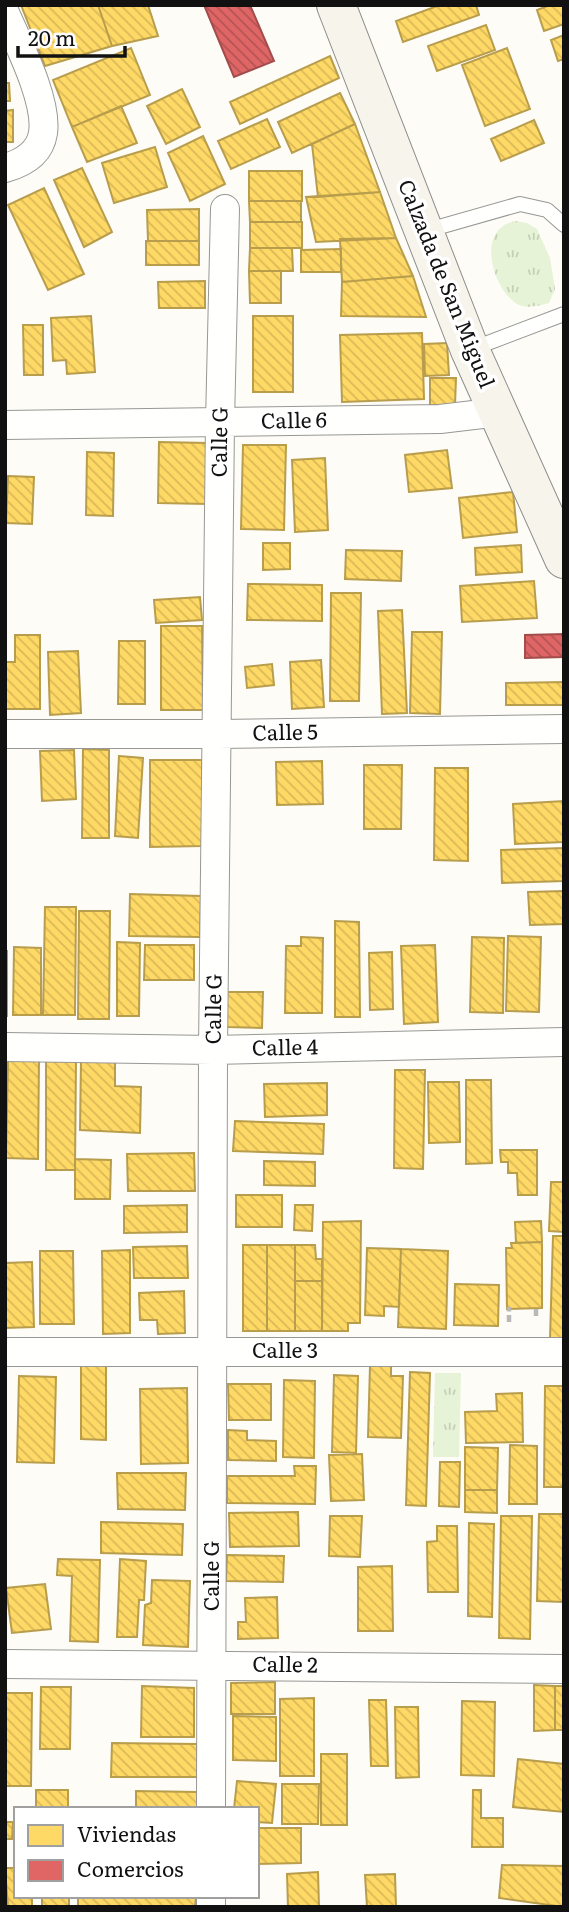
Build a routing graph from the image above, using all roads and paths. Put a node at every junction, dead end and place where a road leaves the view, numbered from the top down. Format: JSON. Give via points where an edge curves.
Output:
{"nodes":[{"id":1,"x":336,"y":5,"type":"edge"},
{"id":2,"x":5,"y":13,"type":"edge"},
{"id":3,"x":12,"y":166,"type":"edge"},
{"id":4,"x":225,"y":209,"type":"dead end"},
{"id":5,"x":564,"y":225,"type":"edge"},
{"id":6,"x":424,"y":232,"type":"junction"},
{"id":7,"x":564,"y":314,"type":"edge"},
{"id":8,"x":470,"y":350,"type":"junction"},
{"id":9,"x":499,"y":412,"type":"junction"},
{"id":10,"x":220,"y":422,"type":"junction"},
{"id":11,"x":5,"y":425,"type":"edge"},
{"id":12,"x":564,"y":559,"type":"edge"},
{"id":13,"x":564,"y":729,"type":"edge"},
{"id":14,"x":5,"y":734,"type":"edge"},
{"id":15,"x":218,"y":734,"type":"junction"},
{"id":16,"x":564,"y":1042,"type":"edge"},
{"id":17,"x":5,"y":1047,"type":"edge"},
{"id":18,"x":213,"y":1050,"type":"junction"},
{"id":19,"x":509,"y":1307,"type":"dead end"},
{"id":20,"x":536,"y":1309,"type":"dead end"},
{"id":21,"x":536,"y":1318,"type":"dead end"},
{"id":22,"x":509,"y":1321,"type":"dead end"},
{"id":23,"x":214,"y":1351,"type":"junction"},
{"id":24,"x":5,"y":1352,"type":"edge"},
{"id":25,"x":564,"y":1352,"type":"edge"},
{"id":26,"x":5,"y":1664,"type":"edge"},
{"id":27,"x":212,"y":1664,"type":"junction"},
{"id":28,"x":564,"y":1669,"type":"edge"},
{"id":29,"x":211,"y":1807,"type":"edge"}],
"edges":[{"from":1,"to":6,"type":"main road","name":"Calzada de San Miguel"},
{"from":2,"to":3,"type":"street","via":[[32,73],[43,116],[39,146]]},
{"from":4,"to":10,"type":"street","name":"Calle G"},
{"from":5,"to":6,"type":"lane","via":[[547,210],[520,204]]},
{"from":6,"to":8,"type":"main road","name":"Calzada de San Miguel"},
{"from":7,"to":8,"type":"lane"},
{"from":8,"to":9,"type":"main road","name":"Calzada de San Miguel"},
{"from":9,"to":10,"type":"street","name":"Calle 6","via":[[440,419]]},
{"from":9,"to":12,"type":"main road","name":"Calzada de San Miguel"},
{"from":10,"to":11,"type":"street","name":"Calle 6"},
{"from":10,"to":15,"type":"street","name":"Calle G"},
{"from":13,"to":15,"type":"street","name":"Calle 5"},
{"from":14,"to":15,"type":"street","name":"Calle 5"},
{"from":15,"to":18,"type":"street","name":"Calle G"},
{"from":16,"to":18,"type":"street","name":"Calle 4"},
{"from":17,"to":18,"type":"street","name":"Calle 4"},
{"from":18,"to":23,"type":"street","name":"Calle G"},
{"from":19,"to":22,"type":"path"},
{"from":20,"to":21,"type":"path"},
{"from":23,"to":24,"type":"street","name":"Calle 3"},
{"from":23,"to":25,"type":"street","name":"Calle 3"},
{"from":23,"to":27,"type":"street","name":"Calle G"},
{"from":26,"to":27,"type":"street","name":"Calle 2"},
{"from":27,"to":28,"type":"street","name":"Calle 2"},
{"from":27,"to":29,"type":"street","name":"Calle G"}]}
